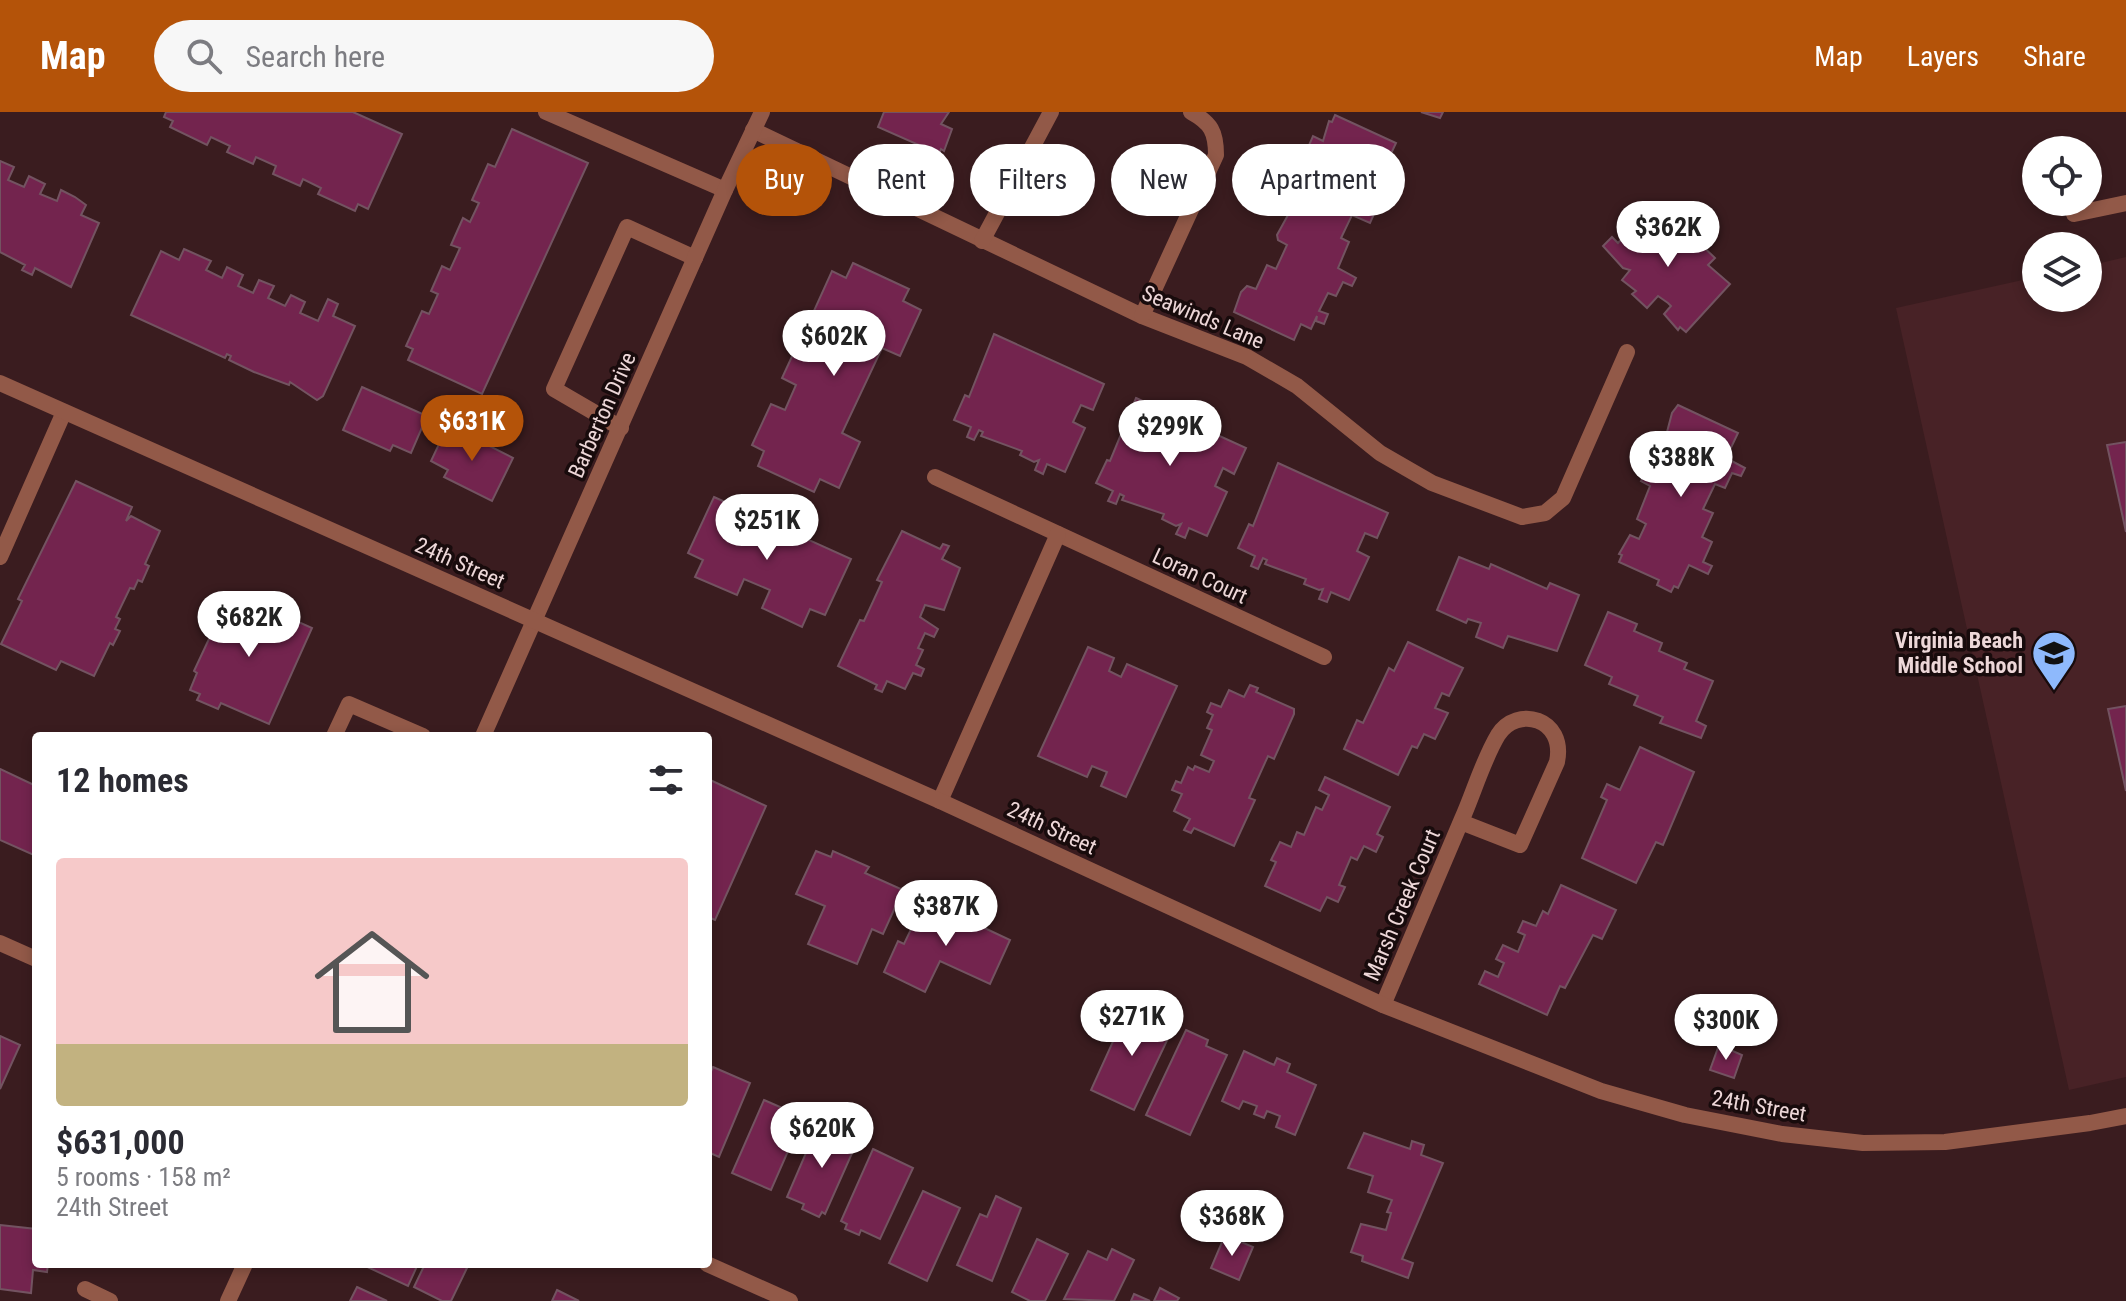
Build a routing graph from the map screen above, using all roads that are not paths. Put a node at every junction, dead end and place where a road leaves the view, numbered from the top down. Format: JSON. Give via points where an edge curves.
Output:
{"nodes":[{"id":1,"x":546,"y":112,"type":"edge"},
{"id":2,"x":762,"y":112,"type":"edge"},
{"id":3,"x":1051,"y":112,"type":"edge"},
{"id":4,"x":1191,"y":112,"type":"edge"},
{"id":5,"x":753,"y":130,"type":"junction"},
{"id":6,"x":725,"y":190,"type":"junction"},
{"id":7,"x":2126,"y":203,"type":"edge"},
{"id":8,"x":2102,"y":208,"type":"edge"},
{"id":9,"x":982,"y":241,"type":"junction"},
{"id":10,"x":695,"y":258,"type":"junction"},
{"id":11,"x":1142,"y":316,"type":"junction"},
{"id":12,"x":1627,"y":352,"type":"dead end"},
{"id":13,"x":0,"y":383,"type":"edge"},
{"id":14,"x":64,"y":412,"type":"junction"},
{"id":15,"x":621,"y":428,"type":"junction"},
{"id":16,"x":935,"y":477,"type":"dead end"},
{"id":17,"x":1058,"y":534,"type":"junction"},
{"id":18,"x":0,"y":557,"type":"edge"},
{"id":19,"x":536,"y":620,"type":"junction"},
{"id":20,"x":1324,"y":657,"type":"dead end"},
{"id":21,"x":336,"y":732,"type":"edge"},
{"id":22,"x":414,"y":732,"type":"edge"},
{"id":23,"x":485,"y":732,"type":"edge"},
{"id":24,"x":940,"y":801,"type":"junction"},
{"id":25,"x":1461,"y":822,"type":"junction"},
{"id":26,"x":0,"y":943,"type":"edge"},
{"id":27,"x":32,"y":957,"type":"edge"},
{"id":28,"x":1383,"y":1005,"type":"junction"},
{"id":29,"x":2126,"y":1116,"type":"edge"},
{"id":30,"x":712,"y":1266,"type":"edge"},
{"id":31,"x":243,"y":1268,"type":"edge"},
{"id":32,"x":85,"y":1289,"type":"dead end"},
{"id":33,"x":110,"y":1301,"type":"edge"},
{"id":34,"x":228,"y":1301,"type":"edge"},
{"id":35,"x":790,"y":1301,"type":"edge"}],
"edges":[{"from":1,"to":6,"type":"street"},
{"from":2,"to":5,"type":"street","name":"Barberton Drive"},
{"from":3,"to":9,"type":"street"},
{"from":4,"to":11,"type":"street","via":[[1207,121],[1216,136],[1216,155]]},
{"from":5,"to":6,"type":"street","name":"Barberton Drive"},
{"from":5,"to":9,"type":"street","name":"Seawinds Lane"},
{"from":6,"to":10,"type":"street","name":"Barberton Drive"},
{"from":7,"to":8,"type":"street"},
{"from":9,"to":11,"type":"street","name":"Seawinds Lane"},
{"from":10,"to":15,"type":"street","name":"Barberton Drive"},
{"from":10,"to":15,"type":"street","via":[[627,227],[554,389]]},
{"from":11,"to":12,"type":"street","name":"Seawinds Lane","via":[[1247,357],[1297,386],[1380,453],[1432,483],[1522,517],[1545,513],[1563,498]]},
{"from":13,"to":14,"type":"street","name":"24th Street"},
{"from":14,"to":18,"type":"street"},
{"from":14,"to":19,"type":"street","name":"24th Street"},
{"from":15,"to":19,"type":"street","name":"Barberton Drive"},
{"from":16,"to":17,"type":"street","name":"Loran Court"},
{"from":17,"to":20,"type":"street","name":"Loran Court"},
{"from":17,"to":24,"type":"street"},
{"from":19,"to":23,"type":"street","name":"Barberton Drive"},
{"from":19,"to":24,"type":"street","name":"24th Street"},
{"from":21,"to":22,"type":"street","via":[[349,704]]},
{"from":24,"to":28,"type":"street","name":"24th Street"},
{"from":25,"to":25,"type":"street","name":"Marsh Creek Court","via":[[1499,733],[1512,722],[1530,719],[1556,734],[1557,762],[1520,845]]},
{"from":25,"to":28,"type":"street","name":"Marsh Creek Court"},
{"from":26,"to":27,"type":"street"},
{"from":28,"to":29,"type":"street","name":"24th Street","via":[[1601,1091],[1782,1134],[1863,1143],[1945,1142]]},
{"from":30,"to":35,"type":"street"},
{"from":31,"to":34,"type":"street"},
{"from":32,"to":33,"type":"street"}]}
